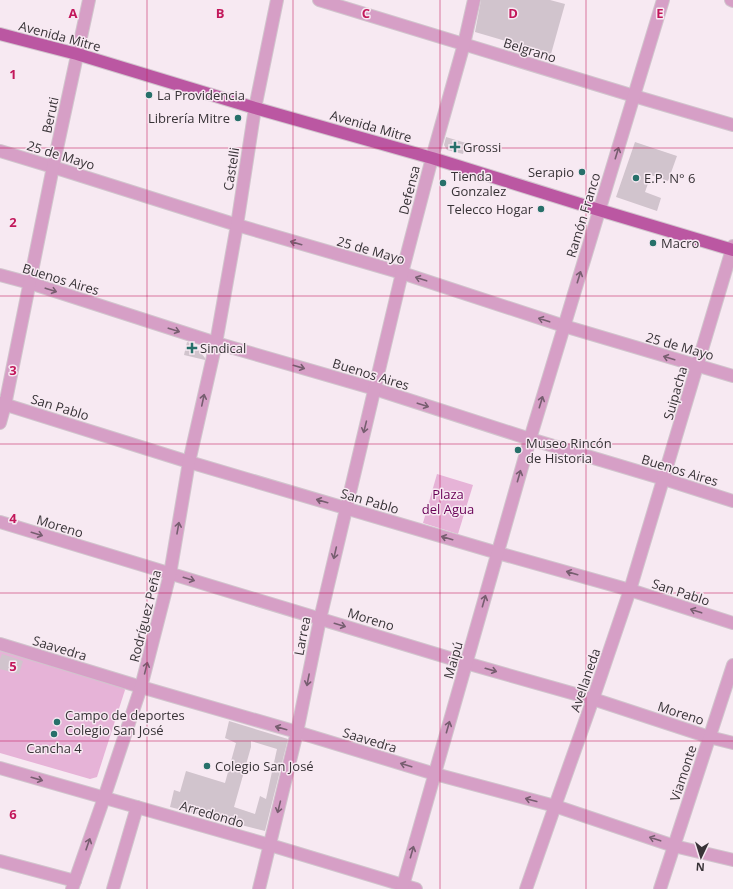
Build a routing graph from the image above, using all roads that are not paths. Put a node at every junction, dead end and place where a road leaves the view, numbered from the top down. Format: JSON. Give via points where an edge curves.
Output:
{"nodes":[{"id":1,"x":88,"y":0,"type":"edge"},
{"id":2,"x":277,"y":0,"type":"edge"},
{"id":3,"x":319,"y":0,"type":"edge"},
{"id":4,"x":474,"y":0,"type":"edge"},
{"id":5,"x":664,"y":0,"type":"edge"},
{"id":6,"x":0,"y":34,"type":"edge"},
{"id":7,"x":464,"y":44,"type":"junction"},
{"id":8,"x":77,"y":54,"type":"junction"},
{"id":9,"x":634,"y":96,"type":"junction"},
{"id":10,"x":255,"y":108,"type":"junction"},
{"id":11,"x":733,"y":125,"type":"edge"},
{"id":12,"x":0,"y":151,"type":"edge"},
{"id":13,"x":432,"y":158,"type":"junction"},
{"id":14,"x":53,"y":167,"type":"junction"},
{"id":15,"x":599,"y":210,"type":"junction"},
{"id":16,"x":237,"y":225,"type":"junction"},
{"id":17,"x":733,"y":248,"type":"edge"},
{"id":18,"x":402,"y":274,"type":"junction"},
{"id":19,"x":0,"y":275,"type":"edge"},
{"id":20,"x":30,"y":283,"type":"junction"},
{"id":21,"x":564,"y":326,"type":"junction"},
{"id":22,"x":216,"y":343,"type":"junction"},
{"id":23,"x":697,"y":366,"type":"junction"},
{"id":24,"x":733,"y":376,"type":"edge"},
{"id":25,"x":375,"y":389,"type":"junction"},
{"id":26,"x":2,"y":404,"type":"edge"},
{"id":27,"x":0,"y":423,"type":"edge"},
{"id":28,"x":530,"y":439,"type":"junction"},
{"id":29,"x":189,"y":462,"type":"junction"},
{"id":30,"x":664,"y":478,"type":"junction"},
{"id":31,"x":733,"y":501,"type":"edge"},
{"id":32,"x":346,"y":508,"type":"junction"},
{"id":33,"x":0,"y":522,"type":"edge"},
{"id":34,"x":498,"y":553,"type":"junction"},
{"id":35,"x":170,"y":574,"type":"junction"},
{"id":36,"x":630,"y":590,"type":"junction"},
{"id":37,"x":320,"y":619,"type":"junction"},
{"id":38,"x":733,"y":623,"type":"edge"},
{"id":39,"x":0,"y":644,"type":"edge"},
{"id":40,"x":466,"y":663,"type":"junction"},
{"id":41,"x":733,"y":665,"type":"edge"},
{"id":42,"x":142,"y":687,"type":"junction"},
{"id":43,"x":593,"y":700,"type":"junction"},
{"id":44,"x":297,"y":732,"type":"junction"},
{"id":45,"x":710,"y":737,"type":"junction"},
{"id":46,"x":733,"y":743,"type":"edge"},
{"id":47,"x":0,"y":768,"type":"edge"},
{"id":48,"x":435,"y":774,"type":"junction"},
{"id":49,"x":104,"y":798,"type":"junction"},
{"id":50,"x":555,"y":806,"type":"junction"},
{"id":51,"x":137,"y":807,"type":"junction"},
{"id":52,"x":270,"y":845,"type":"junction"},
{"id":53,"x":674,"y":846,"type":"junction"},
{"id":54,"x":0,"y":860,"type":"edge"},
{"id":55,"x":733,"y":860,"type":"edge"},
{"id":56,"x":74,"y":885,"type":"edge"},
{"id":57,"x":402,"y":887,"type":"edge"},
{"id":58,"x":113,"y":889,"type":"edge"},
{"id":59,"x":259,"y":889,"type":"edge"},
{"id":60,"x":416,"y":889,"type":"edge"},
{"id":61,"x":526,"y":889,"type":"edge"},
{"id":62,"x":660,"y":889,"type":"edge"}],
"edges":[{"from":1,"to":8,"type":"street","name":"Beruti"},
{"from":2,"to":10,"type":"street","name":"Castelli"},
{"from":3,"to":7,"type":"street","name":"Belgrano"},
{"from":4,"to":7,"type":"street","name":"Defensa"},
{"from":5,"to":9,"type":"street","name":"Ramón Franco"},
{"from":6,"to":8,"type":"main road","name":"Avenida Mitre"},
{"from":7,"to":9,"type":"street","name":"Belgrano"},
{"from":7,"to":13,"type":"street","name":"Defensa"},
{"from":8,"to":10,"type":"main road","name":"Avenida Mitre"},
{"from":8,"to":14,"type":"street","name":"Beruti"},
{"from":9,"to":11,"type":"street","name":"Belgrano"},
{"from":15,"to":9,"type":"street","name":"Ramón Franco","one_way":true},
{"from":10,"to":13,"type":"main road","name":"Avenida Mitre"},
{"from":10,"to":16,"type":"street","name":"Castelli"},
{"from":12,"to":14,"type":"street","name":"25 de Mayo"},
{"from":13,"to":15,"type":"main road","name":"Avenida Mitre"},
{"from":13,"to":18,"type":"street","name":"Defensa"},
{"from":14,"to":16,"type":"street","name":"25 de Mayo"},
{"from":14,"to":20,"type":"street","name":"Beruti"},
{"from":15,"to":17,"type":"main road","name":"Avenida Mitre"},
{"from":21,"to":15,"type":"street","name":"Ramón Franco","one_way":true},
{"from":18,"to":16,"type":"street","name":"25 de Mayo","one_way":true},
{"from":16,"to":22,"type":"street","name":"Castelli"},
{"from":17,"to":23,"type":"street","name":"Suipacha"},
{"from":21,"to":18,"type":"street","name":"25 de Mayo","one_way":true},
{"from":18,"to":25,"type":"street","name":"Defensa"},
{"from":19,"to":20,"type":"street","name":"Buenos Aires"},
{"from":20,"to":22,"type":"street","name":"Buenos Aires","one_way":true},
{"from":20,"to":26,"type":"street","name":"Beruti"},
{"from":23,"to":21,"type":"street","name":"25 de Mayo","one_way":true},
{"from":28,"to":21,"type":"street","name":"Ramón Franco","one_way":true},
{"from":22,"to":25,"type":"street","name":"Buenos Aires","one_way":true},
{"from":29,"to":22,"type":"street","name":"Rodríguez Peña","one_way":true},
{"from":23,"to":24,"type":"street","name":"25 de Mayo"},
{"from":23,"to":30,"type":"street","name":"Suipacha"},
{"from":25,"to":28,"type":"street","name":"Buenos Aires","one_way":true},
{"from":25,"to":32,"type":"street","name":"Larrea","one_way":true},
{"from":26,"to":27,"type":"street","name":"Beruti"},
{"from":26,"to":29,"type":"street","name":"San Pablo"},
{"from":28,"to":30,"type":"street","name":"Buenos Aires"},
{"from":34,"to":28,"type":"street","name":"Maipú","one_way":true},
{"from":32,"to":29,"type":"street","name":"San Pablo","one_way":true},
{"from":35,"to":29,"type":"street","name":"Rodríguez Peña","one_way":true},
{"from":30,"to":31,"type":"street","name":"Buenos Aires"},
{"from":30,"to":36,"type":"street","name":"Avellaneda"},
{"from":34,"to":32,"type":"street","name":"San Pablo","one_way":true},
{"from":32,"to":37,"type":"street","name":"Larrea","one_way":true},
{"from":33,"to":35,"type":"street","name":"Moreno","one_way":true},
{"from":36,"to":34,"type":"street","name":"San Pablo","one_way":true},
{"from":40,"to":34,"type":"street","name":"Maipú","one_way":true},
{"from":35,"to":37,"type":"street","name":"Moreno","one_way":true},
{"from":42,"to":35,"type":"street","name":"Rodríguez Peña","one_way":true},
{"from":38,"to":36,"type":"street","name":"San Pablo","one_way":true},
{"from":36,"to":43,"type":"street","name":"Avellaneda"},
{"from":37,"to":40,"type":"street","name":"Moreno","one_way":true},
{"from":37,"to":44,"type":"street","name":"Larrea","one_way":true},
{"from":39,"to":42,"type":"street","name":"Saavedra"},
{"from":40,"to":43,"type":"street","name":"Moreno","one_way":true},
{"from":48,"to":40,"type":"street","name":"Maipú","one_way":true},
{"from":41,"to":45,"type":"street","name":"Viamonte"},
{"from":44,"to":42,"type":"street","name":"Saavedra","one_way":true},
{"from":42,"to":49,"type":"street","name":"Rodríguez Peña"},
{"from":43,"to":45,"type":"street","name":"Moreno"},
{"from":43,"to":50,"type":"street","name":"Avellaneda"},
{"from":48,"to":44,"type":"street","name":"Saavedra","one_way":true},
{"from":44,"to":52,"type":"street","name":"Larrea","one_way":true},
{"from":45,"to":46,"type":"street","name":"Moreno"},
{"from":45,"to":53,"type":"street","name":"Viamonte"},
{"from":47,"to":49,"type":"street","name":"Arredondo","one_way":true},
{"from":50,"to":48,"type":"street","name":"Saavedra","one_way":true},
{"from":57,"to":48,"type":"street","name":"Maipú","one_way":true},
{"from":49,"to":51,"type":"street","name":"Arredondo"},
{"from":56,"to":49,"type":"street","name":"Rodríguez Peña","one_way":true},
{"from":53,"to":50,"type":"street","name":"Saavedra","one_way":true},
{"from":50,"to":61,"type":"street","name":"Avellaneda"},
{"from":51,"to":52,"type":"street","name":"Arredondo"},
{"from":51,"to":58,"type":"street"},
{"from":52,"to":57,"type":"street","name":"Arredondo"},
{"from":52,"to":59,"type":"street","name":"Larrea"},
{"from":53,"to":55,"type":"street","name":"Saavedra"},
{"from":53,"to":62,"type":"street","name":"Viamonte"},
{"from":54,"to":56,"type":"street"},
{"from":57,"to":60,"type":"street","name":"Arredondo"}]}
